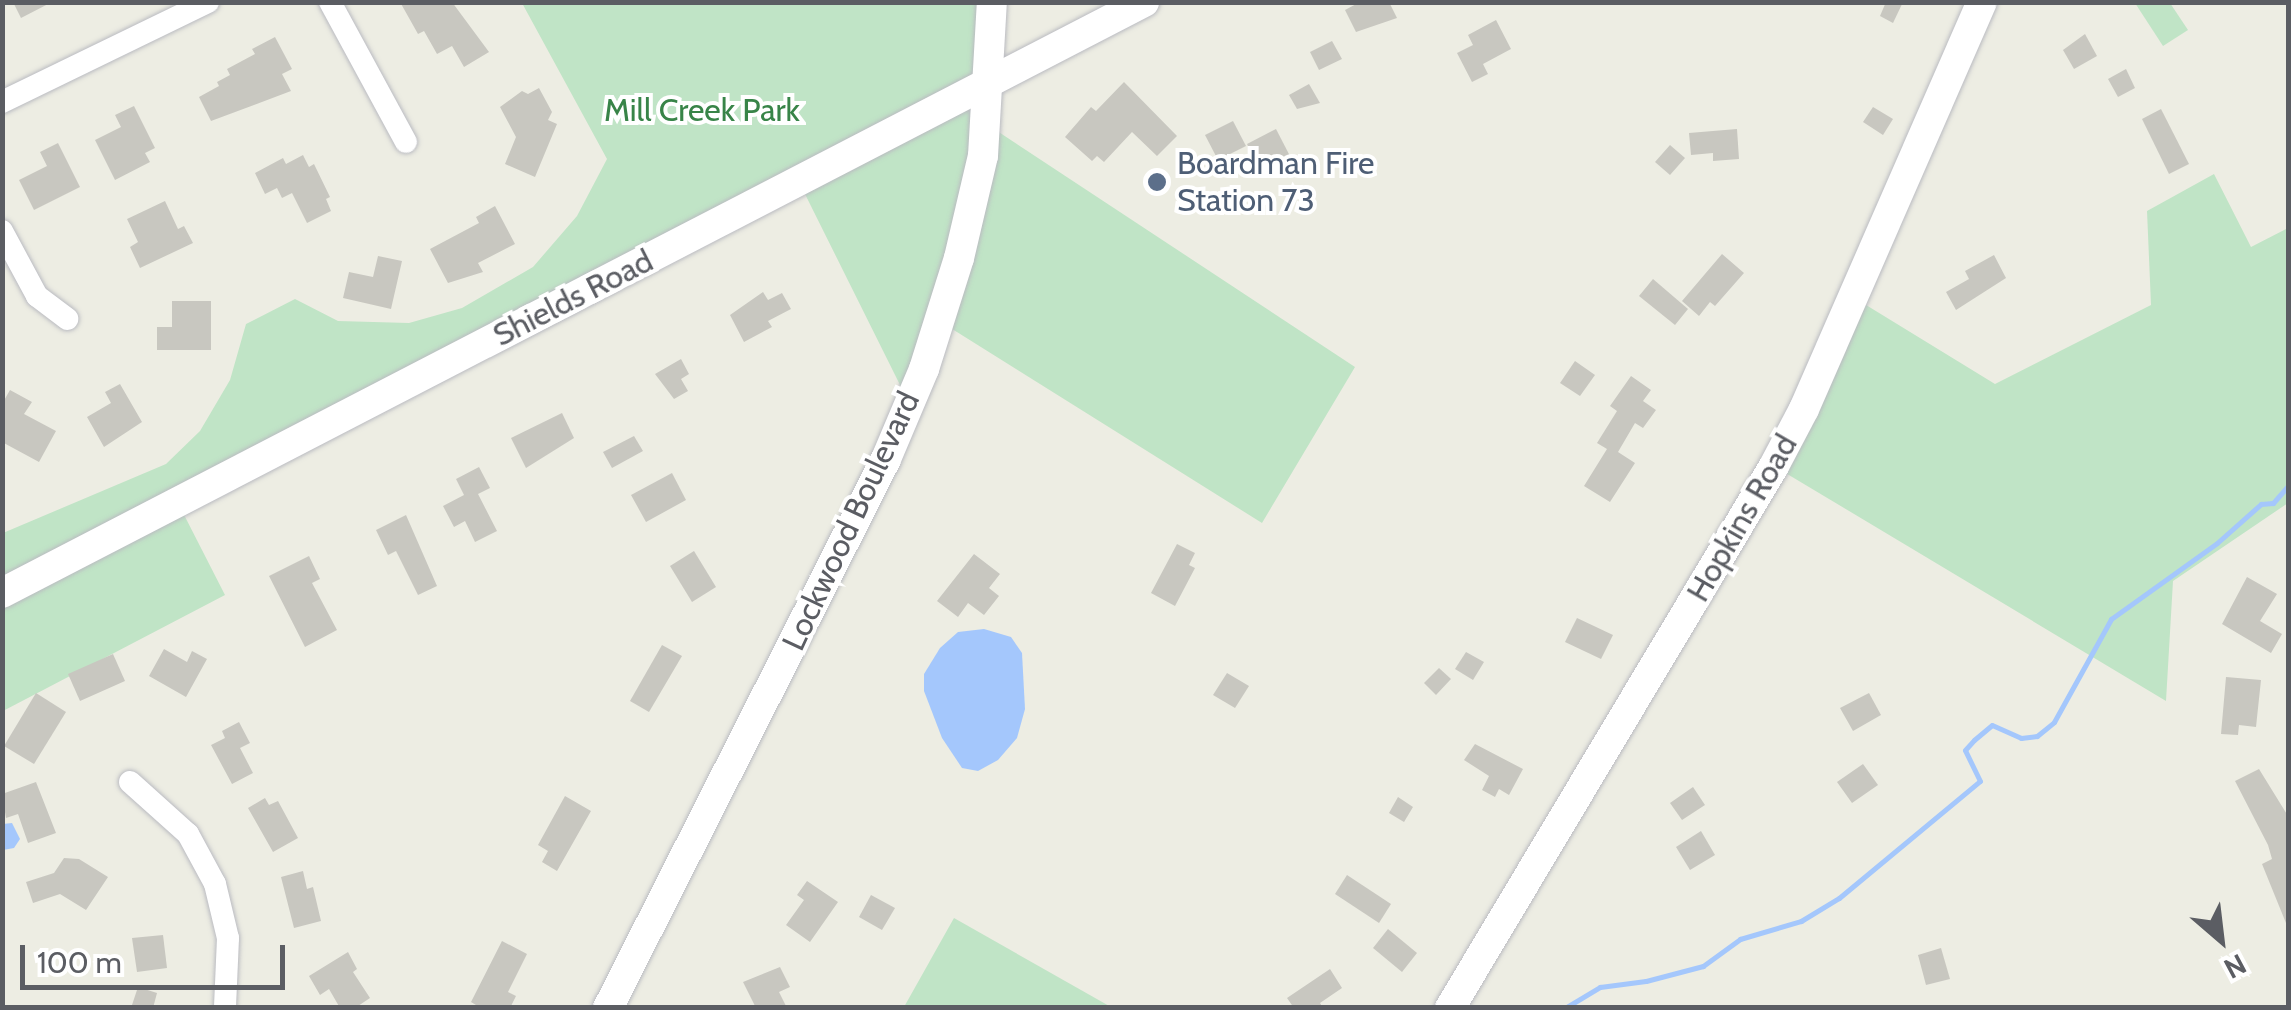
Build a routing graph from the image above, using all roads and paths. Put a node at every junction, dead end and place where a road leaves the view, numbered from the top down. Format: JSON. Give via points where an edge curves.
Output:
{"nodes":[{"id":1,"x":208,"y":2,"type":"edge"},
{"id":2,"x":330,"y":2,"type":"edge"},
{"id":3,"x":992,"y":2,"type":"edge"},
{"id":4,"x":1144,"y":2,"type":"edge"},
{"id":5,"x":1982,"y":2,"type":"edge"},
{"id":6,"x":987,"y":86,"type":"junction"},
{"id":7,"x":2,"y":102,"type":"edge"},
{"id":8,"x":406,"y":142,"type":"dead end"},
{"id":9,"x":2,"y":232,"type":"edge"},
{"id":10,"x":67,"y":319,"type":"dead end"},
{"id":11,"x":2,"y":593,"type":"edge"},
{"id":12,"x":130,"y":782,"type":"dead end"},
{"id":13,"x":225,"y":1008,"type":"edge"},
{"id":14,"x":608,"y":1008,"type":"edge"},
{"id":15,"x":1450,"y":1008,"type":"edge"}],
"edges":[{"from":1,"to":7,"type":"street"},
{"from":2,"to":8,"type":"street"},
{"from":3,"to":6,"type":"main road","name":"Lockwood Boulevard"},
{"from":4,"to":6,"type":"main road","name":"Shields Road"},
{"from":5,"to":15,"type":"main road","name":"Hopkins Road","via":[[1774,466]]},
{"from":6,"to":11,"type":"main road","name":"Shields Road"},
{"from":6,"to":14,"type":"main road","name":"Lockwood Boulevard","via":[[983,156],[924,369],[877,476]]},
{"from":9,"to":10,"type":"street","via":[[37,296]]},
{"from":12,"to":13,"type":"street","via":[[188,834],[215,884],[228,938]]}]}
